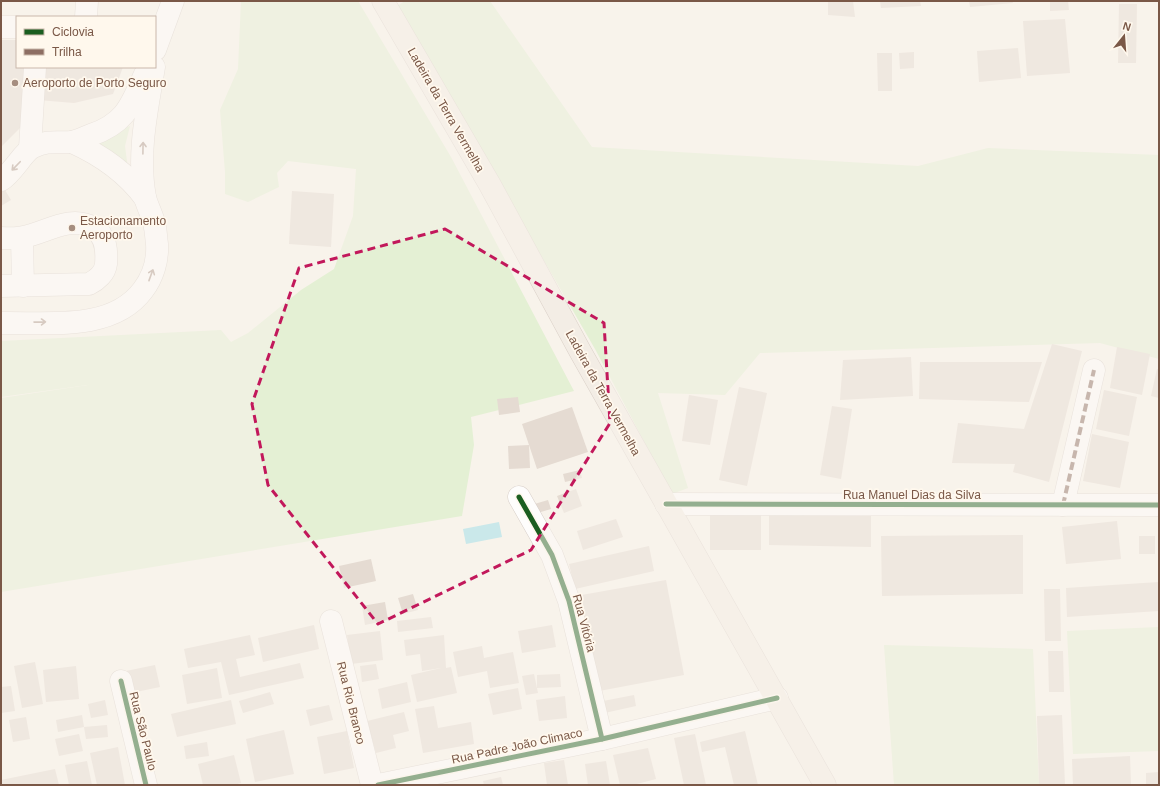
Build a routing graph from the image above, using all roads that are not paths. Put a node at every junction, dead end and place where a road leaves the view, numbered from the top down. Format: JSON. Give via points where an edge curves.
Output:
{"nodes":[{"id":1,"x":87,"y":1,"type":"edge"},
{"id":2,"x":173,"y":1,"type":"edge"},
{"id":3,"x":383,"y":1,"type":"edge"},
{"id":4,"x":86,"y":16,"type":"edge"},
{"id":5,"x":1,"y":27,"type":"edge"},
{"id":6,"x":16,"y":27,"type":"edge"},
{"id":7,"x":156,"y":51,"type":"edge"},
{"id":8,"x":35,"y":68,"type":"edge"},
{"id":9,"x":148,"y":68,"type":"edge"},
{"id":10,"x":154,"y":68,"type":"edge"},
{"id":11,"x":72,"y":142,"type":"junction"},
{"id":12,"x":30,"y":148,"type":"junction"},
{"id":13,"x":1,"y":180,"type":"edge"},
{"id":14,"x":145,"y":198,"type":"junction"},
{"id":15,"x":11,"y":238,"type":"edge"},
{"id":16,"x":1,"y":286,"type":"edge"},
{"id":17,"x":24,"y":286,"type":"junction"},
{"id":18,"x":1,"y":323,"type":"edge"},
{"id":19,"x":1094,"y":370,"type":"dead end"},
{"id":20,"x":519,"y":497,"type":"dead end"},
{"id":21,"x":666,"y":504,"type":"junction"},
{"id":22,"x":1063,"y":505,"type":"junction"},
{"id":23,"x":1159,"y":505,"type":"edge"},
{"id":24,"x":331,"y":621,"type":"dead end"},
{"id":25,"x":121,"y":681,"type":"dead end"},
{"id":26,"x":777,"y":698,"type":"junction"},
{"id":27,"x":602,"y":739,"type":"junction"},
{"id":28,"x":146,"y":785,"type":"edge"},
{"id":29,"x":372,"y":785,"type":"edge"},
{"id":30,"x":378,"y":785,"type":"edge"},
{"id":31,"x":825,"y":785,"type":"edge"}],
"edges":[{"from":1,"to":4,"type":"street"},
{"from":2,"to":7,"type":"street"},
{"from":3,"to":21,"type":"main road","name":"Ladeira da Terra Vermelha","via":[[490,185]]},
{"from":5,"to":6,"type":"street"},
{"from":8,"to":12,"type":"street"},
{"from":9,"to":11,"type":"street","via":[[134,100],[123,117],[112,126]]},
{"from":14,"to":10,"type":"street","one_way":true,"via":[[143,138]]},
{"from":11,"to":12,"type":"street","via":[[45,142]]},
{"from":11,"to":14,"type":"street","via":[[114,165],[135,184]]},
{"from":12,"to":13,"type":"street","one_way":true},
{"from":18,"to":14,"type":"street","one_way":true,"via":[[75,322],[97,319],[118,312],[135,301],[149,283],[155,265],[154,223]]},
{"from":15,"to":17,"type":"street"},
{"from":15,"to":17,"type":"street","via":[[69,223],[87,224],[102,235],[106,264],[104,272],[94,282]]},
{"from":16,"to":17,"type":"street"},
{"from":19,"to":22,"type":"street"},
{"from":20,"to":27,"type":"street","name":"Rua Vitória","via":[[552,555],[569,600]]},
{"from":21,"to":22,"type":"street","name":"Rua Manuel Dias da Silva"},
{"from":21,"to":26,"type":"main road","name":"Ladeira da Terra Vermelha"},
{"from":22,"to":23,"type":"street","name":"Rua Manuel Dias da Silva"},
{"from":24,"to":29,"type":"street","name":"Rua Rio Branco"},
{"from":25,"to":28,"type":"street","name":"Rua São Paulo"},
{"from":26,"to":27,"type":"street","name":"Rua Padre João Climaco"},
{"from":26,"to":31,"type":"main road","name":"Ladeira da Terra Vermelha"},
{"from":27,"to":30,"type":"street","name":"Rua Padre João Climaco"}]}
